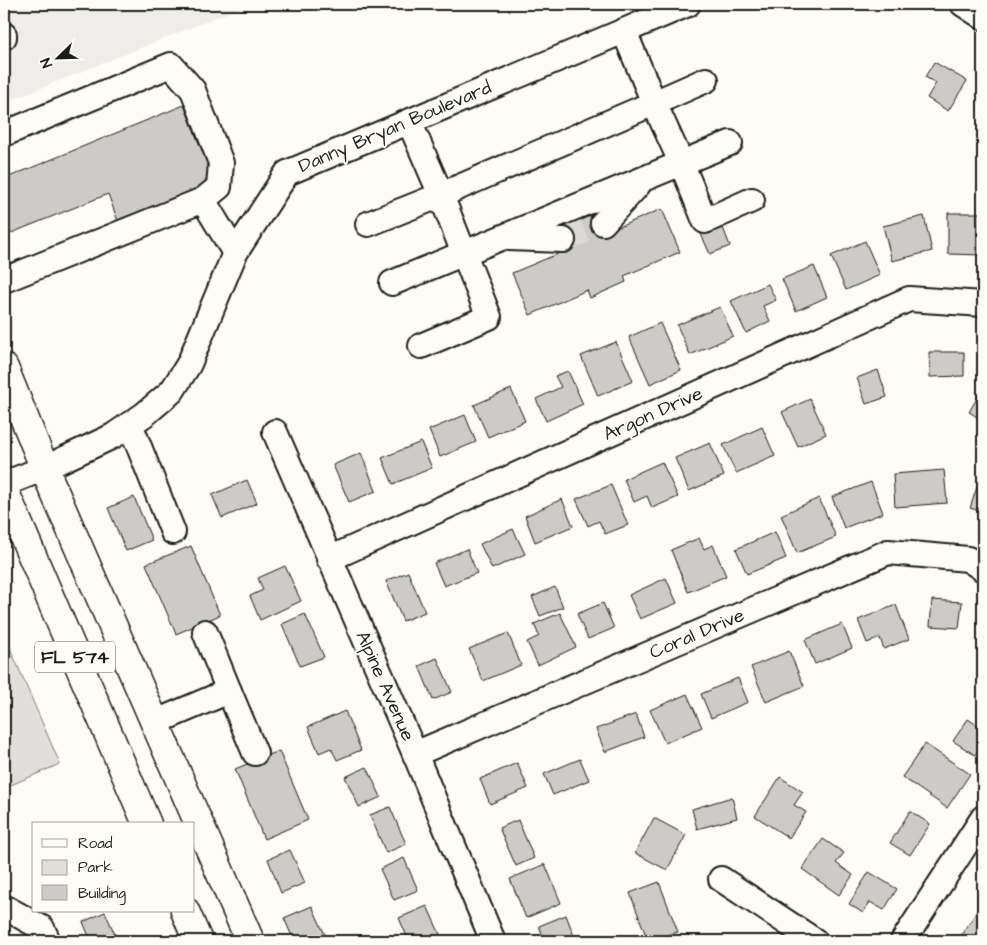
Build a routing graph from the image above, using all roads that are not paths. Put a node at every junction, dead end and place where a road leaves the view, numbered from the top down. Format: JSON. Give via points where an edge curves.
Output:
{"nodes":[{"id":1,"x":688,"y":4,"type":"edge"},
{"id":2,"x":963,"y":4,"type":"edge"},
{"id":3,"x":983,"y":17,"type":"edge"},
{"id":4,"x":624,"y":31,"type":"junction"},
{"id":5,"x":706,"y":80,"type":"dead end"},
{"id":6,"x":654,"y":103,"type":"junction"},
{"id":7,"x":409,"y":121,"type":"junction"},
{"id":8,"x":4,"y":134,"type":"edge"},
{"id":9,"x":730,"y":142,"type":"dead end"},
{"id":10,"x":681,"y":162,"type":"junction"},
{"id":11,"x":642,"y":180,"type":"junction"},
{"id":12,"x":441,"y":195,"type":"junction"},
{"id":13,"x":203,"y":200,"type":"junction"},
{"id":14,"x":752,"y":200,"type":"dead end"},
{"id":15,"x":603,"y":222,"type":"tunnel mouth"},
{"id":16,"x":368,"y":224,"type":"dead end"},
{"id":17,"x":501,"y":238,"type":"junction"},
{"id":18,"x":562,"y":240,"type":"tunnel mouth"},
{"id":19,"x":235,"y":253,"type":"junction"},
{"id":20,"x":464,"y":254,"type":"junction"},
{"id":21,"x":4,"y":280,"type":"edge"},
{"id":22,"x":392,"y":283,"type":"dead end"},
{"id":23,"x":983,"y":304,"type":"edge"},
{"id":24,"x":421,"y":346,"type":"dead end"},
{"id":25,"x":4,"y":368,"type":"edge"},
{"id":26,"x":130,"y":424,"type":"junction"},
{"id":27,"x":275,"y":432,"type":"dead end"},
{"id":28,"x":48,"y":476,"type":"junction"},
{"id":29,"x":4,"y":484,"type":"edge"},
{"id":30,"x":4,"y":490,"type":"edge"},
{"id":31,"x":173,"y":532,"type":"dead end"},
{"id":32,"x":329,"y":560,"type":"junction"},
{"id":33,"x":983,"y":569,"type":"edge"},
{"id":34,"x":205,"y":632,"type":"dead end"},
{"id":35,"x":229,"y":691,"type":"junction"},
{"id":36,"x":156,"y":722,"type":"junction"},
{"id":37,"x":255,"y":753,"type":"dead end"},
{"id":38,"x":415,"y":754,"type":"junction"},
{"id":39,"x":983,"y":818,"type":"edge"},
{"id":40,"x":147,"y":822,"type":"edge"},
{"id":41,"x":720,"y":879,"type":"dead end"},
{"id":42,"x":4,"y":907,"type":"edge"},
{"id":43,"x":185,"y":912,"type":"edge"},
{"id":44,"x":48,"y":941,"type":"edge"},
{"id":45,"x":198,"y":941,"type":"edge"},
{"id":46,"x":250,"y":941,"type":"edge"},
{"id":47,"x":493,"y":941,"type":"edge"},
{"id":48,"x":814,"y":941,"type":"edge"},
{"id":49,"x":903,"y":941,"type":"edge"}],
"edges":[{"from":1,"to":4,"type":"street","name":"Danny Bryan Boulevard"},
{"from":2,"to":3,"type":"street"},
{"from":4,"to":6,"type":"street"},
{"from":4,"to":7,"type":"street","name":"Danny Bryan Boulevard"},
{"from":5,"to":6,"type":"street"},
{"from":6,"to":10,"type":"street"},
{"from":6,"to":12,"type":"street"},
{"from":7,"to":12,"type":"street"},
{"from":7,"to":19,"type":"street","name":"Danny Bryan Boulevard","via":[[287,173]]},
{"from":8,"to":13,"type":"street","via":[[171,65],[193,90],[221,163],[219,187]]},
{"from":9,"to":10,"type":"street"},
{"from":10,"to":11,"type":"street"},
{"from":10,"to":14,"type":"street","via":[[705,221]]},
{"from":11,"to":15,"type":"street"},
{"from":11,"to":17,"type":"street"},
{"from":12,"to":16,"type":"street"},
{"from":12,"to":20,"type":"street"},
{"from":13,"to":19,"type":"street"},
{"from":13,"to":21,"type":"street"},
{"from":17,"to":18,"type":"street"},
{"from":17,"to":20,"type":"street"},
{"from":19,"to":26,"type":"street","name":"Danny Bryan Boulevard","via":[[189,364],[172,391]]},
{"from":20,"to":22,"type":"street"},
{"from":20,"to":24,"type":"street","via":[[489,317]]},
{"from":23,"to":32,"type":"street","name":"Argon Drive","via":[[909,299]]},
{"from":25,"to":28,"type":"main road"},
{"from":26,"to":28,"type":"street","name":"Danny Bryan Boulevard"},
{"from":26,"to":31,"type":"street"},
{"from":27,"to":32,"type":"street","name":"Alpine Avenue"},
{"from":28,"to":29,"type":"street","name":"Danny Bryan Boulevard"},
{"from":28,"to":36,"type":"main road"},
{"from":30,"to":40,"type":"main road","number":"FL 574"},
{"from":32,"to":38,"type":"street","name":"Alpine Avenue"},
{"from":33,"to":38,"type":"street","name":"Coral Drive","via":[[968,559],[888,552]]},
{"from":34,"to":35,"type":"street"},
{"from":35,"to":36,"type":"street"},
{"from":35,"to":37,"type":"street"},
{"from":36,"to":46,"type":"main road"},
{"from":38,"to":47,"type":"street","name":"Alpine Avenue"},
{"from":39,"to":49,"type":"street"},
{"from":41,"to":48,"type":"street"},
{"from":42,"to":44,"type":"street","via":[[42,928]]},
{"from":43,"to":45,"type":"main road"}]}
